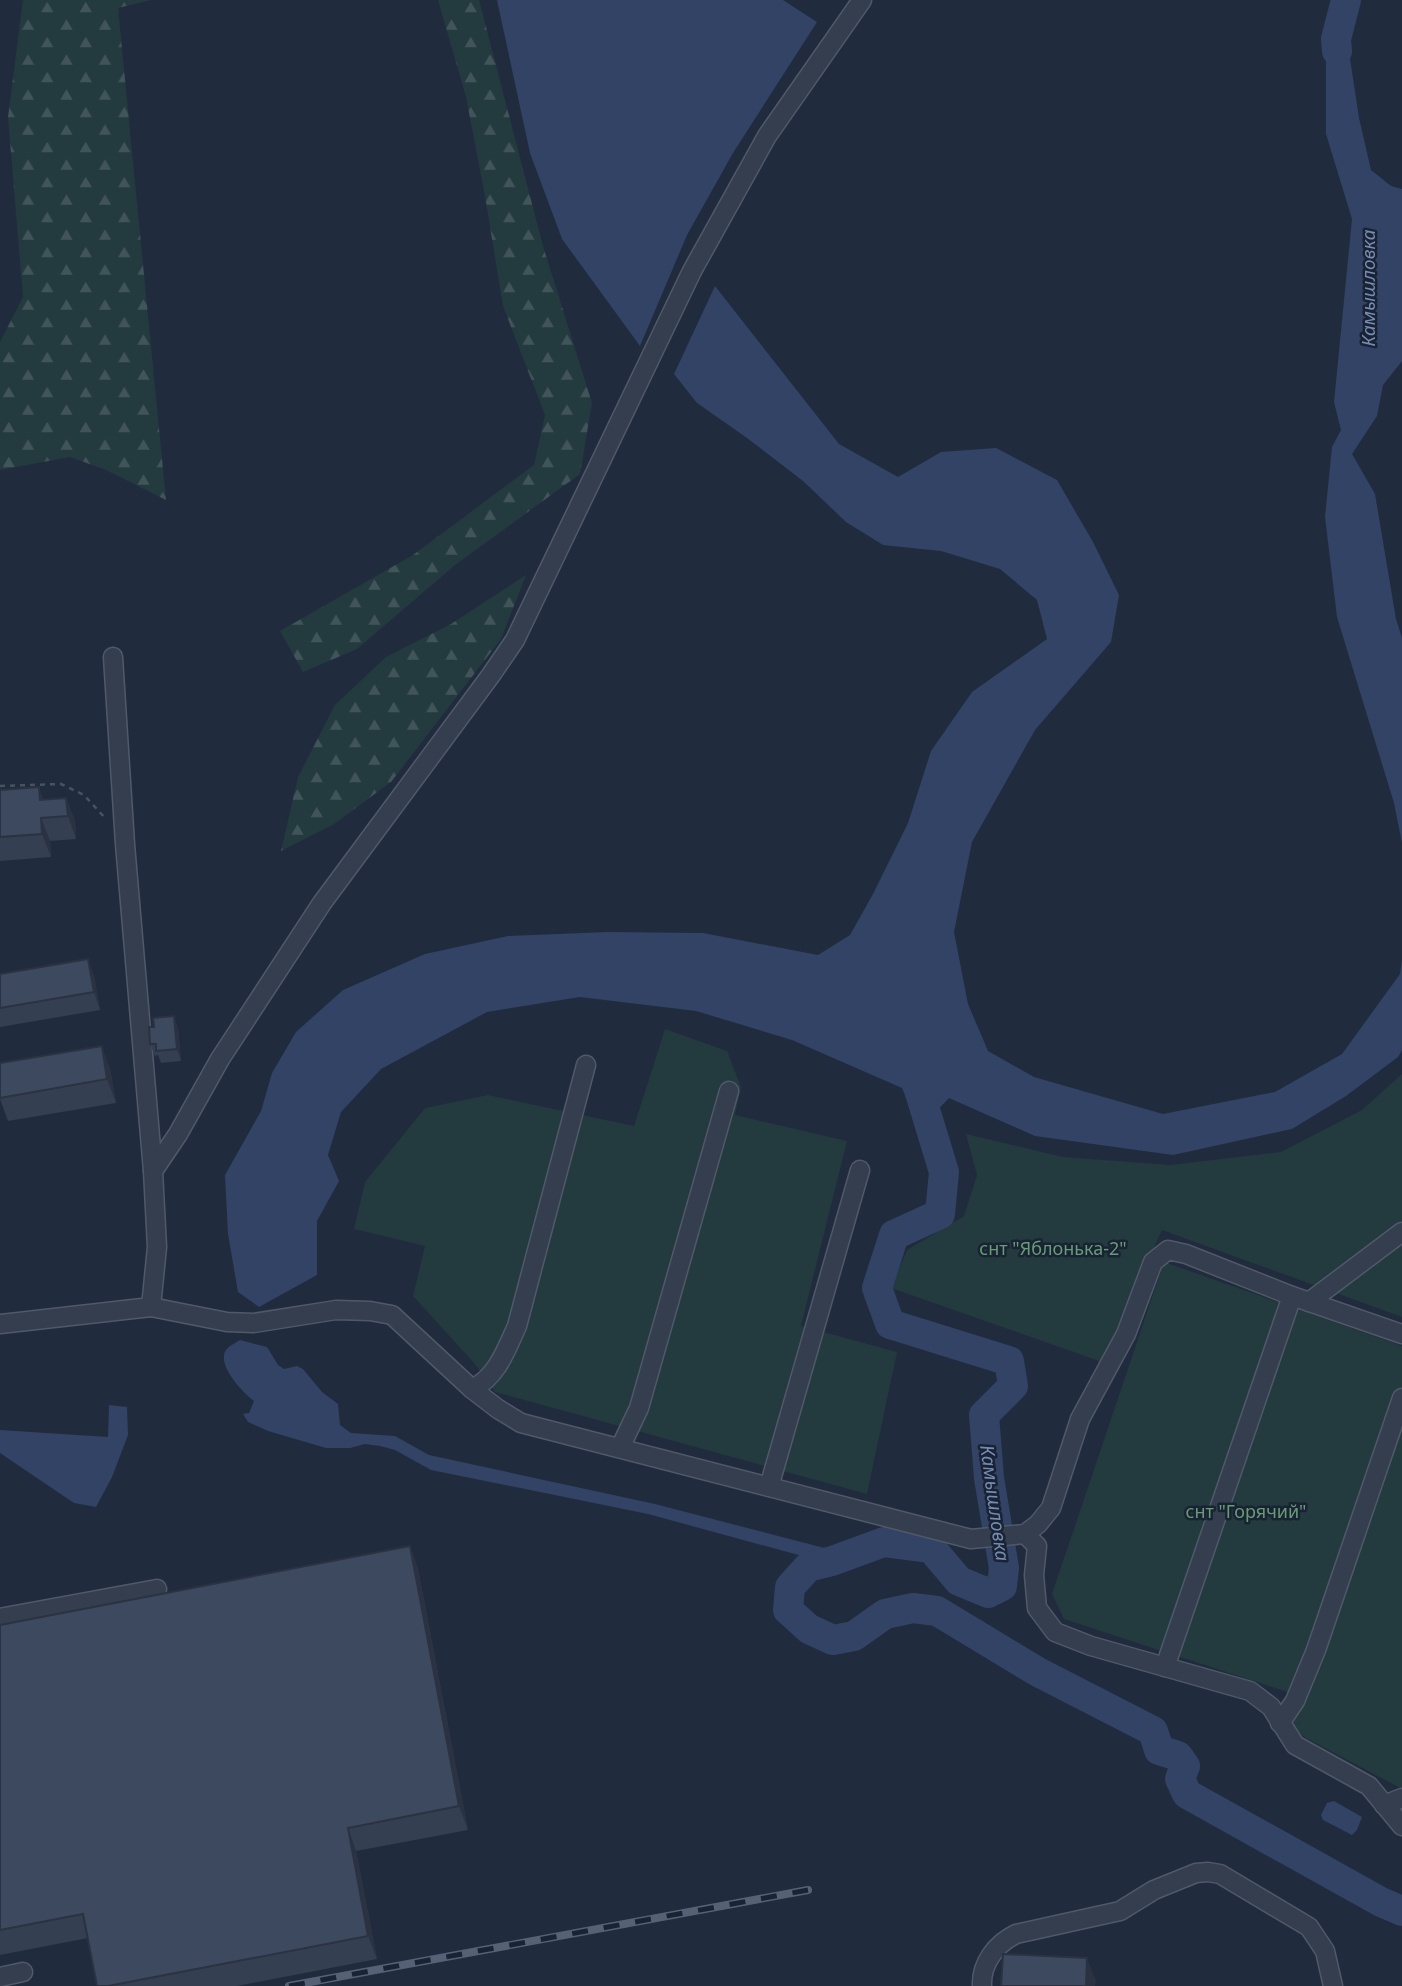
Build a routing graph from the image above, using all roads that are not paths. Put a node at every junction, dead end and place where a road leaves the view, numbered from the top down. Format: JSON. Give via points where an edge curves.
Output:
{"nodes":[{"id":1,"x":862,"y":0,"type":"edge"},
{"id":2,"x":113,"y":657,"type":"dead end"},
{"id":3,"x":586,"y":1065,"type":"dead end"},
{"id":4,"x":729,"y":1091,"type":"dead end"},
{"id":5,"x":860,"y":1170,"type":"dead end"},
{"id":6,"x":153,"y":1171,"type":"junction"},
{"id":7,"x":1402,"y":1232,"type":"edge"},
{"id":8,"x":1292,"y":1296,"type":"junction"},
{"id":9,"x":1309,"y":1301,"type":"junction"},
{"id":10,"x":151,"y":1307,"type":"junction"},
{"id":11,"x":0,"y":1324,"type":"edge"},
{"id":12,"x":1402,"y":1334,"type":"edge"},
{"id":13,"x":472,"y":1388,"type":"junction"},
{"id":14,"x":1402,"y":1398,"type":"edge"},
{"id":15,"x":621,"y":1448,"type":"junction"},
{"id":16,"x":769,"y":1486,"type":"junction"},
{"id":17,"x":1025,"y":1534,"type":"junction"},
{"id":18,"x":157,"y":1589,"type":"dead end"},
{"id":19,"x":0,"y":1618,"type":"edge"},
{"id":20,"x":1165,"y":1667,"type":"junction"},
{"id":21,"x":1280,"y":1723,"type":"junction"},
{"id":22,"x":1402,"y":1798,"type":"edge"},
{"id":23,"x":1384,"y":1805,"type":"junction"},
{"id":24,"x":1402,"y":1826,"type":"edge"},
{"id":25,"x":23,"y":1972,"type":"dead end"},
{"id":26,"x":0,"y":1977,"type":"edge"},
{"id":27,"x":982,"y":1986,"type":"edge"},
{"id":28,"x":1333,"y":1986,"type":"edge"}],
"edges":[{"from":1,"to":6,"type":"street","via":[[767,136],[692,271],[515,639],[322,903]]},
{"from":2,"to":6,"type":"street"},
{"from":3,"to":13,"type":"street","via":[[517,1326],[501,1361],[484,1383]]},
{"from":4,"to":15,"type":"street","via":[[639,1408]]},
{"from":5,"to":16,"type":"street"},
{"from":6,"to":10,"type":"street","via":[[157,1247]]},
{"from":7,"to":9,"type":"street"},
{"from":8,"to":9,"type":"street"},
{"from":8,"to":17,"type":"street","via":[[1186,1254],[1168,1250],[1153,1262],[1126,1334],[1080,1419],[1051,1508]]},
{"from":8,"to":20,"type":"street"},
{"from":9,"to":12,"type":"street"},
{"from":10,"to":11,"type":"street"},
{"from":10,"to":13,"type":"street","via":[[254,1323],[336,1310],[392,1315]]},
{"from":13,"to":15,"type":"street","via":[[521,1423]]},
{"from":14,"to":21,"type":"street","via":[[1316,1650]]},
{"from":15,"to":16,"type":"street"},
{"from":16,"to":17,"type":"street","via":[[971,1539]]},
{"from":17,"to":20,"type":"street","via":[[1037,1546],[1037,1608],[1055,1632]]},
{"from":18,"to":19,"type":"street"},
{"from":20,"to":21,"type":"street","via":[[1250,1691],[1271,1707]]},
{"from":21,"to":23,"type":"street","via":[[1295,1745],[1368,1786]]},
{"from":22,"to":23,"type":"street"},
{"from":23,"to":24,"type":"street"},
{"from":25,"to":26,"type":"street"},
{"from":27,"to":28,"type":"street","via":[[988,1958],[1008,1938],[1120,1911],[1180,1878],[1208,1871],[1309,1927],[1325,1951]]}]}
